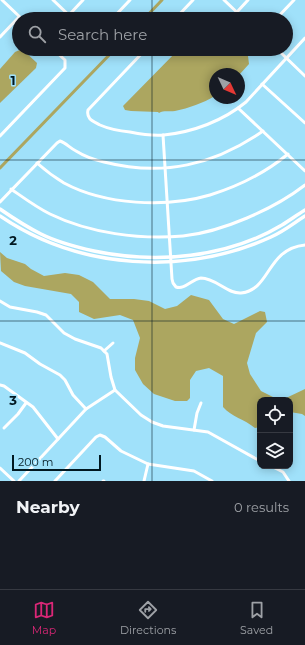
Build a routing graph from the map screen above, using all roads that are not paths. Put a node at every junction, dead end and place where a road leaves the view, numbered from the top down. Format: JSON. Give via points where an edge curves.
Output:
{"nodes":[{"id":1,"x":2,"y":0,"type":"edge"},
{"id":2,"x":53,"y":0,"type":"edge"},
{"id":3,"x":83,"y":0,"type":"edge"},
{"id":4,"x":130,"y":0,"type":"edge"},
{"id":5,"x":194,"y":0,"type":"edge"},
{"id":6,"x":224,"y":0,"type":"edge"},
{"id":7,"x":248,"y":0,"type":"edge"},
{"id":8,"x":294,"y":0,"type":"edge"},
{"id":9,"x":15,"y":12,"type":"edge"},
{"id":10,"x":66,"y":12,"type":"edge"},
{"id":11,"x":72,"y":12,"type":"edge"},
{"id":12,"x":119,"y":12,"type":"edge"},
{"id":13,"x":182,"y":12,"type":"edge"},
{"id":14,"x":237,"y":12,"type":"joint"},
{"id":15,"x":283,"y":12,"type":"edge"},
{"id":16,"x":12,"y":27,"type":"edge"},
{"id":17,"x":0,"y":38,"type":"edge"},
{"id":18,"x":305,"y":38,"type":"edge"},
{"id":19,"x":293,"y":51,"type":"edge"},
{"id":20,"x":61,"y":56,"type":"edge"},
{"id":21,"x":139,"y":56,"type":"edge"},
{"id":22,"x":286,"y":58,"type":"joint"},
{"id":23,"x":305,"y":76,"type":"edge"},
{"id":24,"x":262,"y":84,"type":"junction"},
{"id":25,"x":238,"y":108,"type":"junction"},
{"id":26,"x":305,"y":123,"type":"edge"},
{"id":27,"x":263,"y":131,"type":"junction"},
{"id":28,"x":163,"y":135,"type":"junction"},
{"id":29,"x":0,"y":136,"type":"edge"},
{"id":30,"x":288,"y":154,"type":"junction"},
{"id":31,"x":37,"y":163,"type":"junction"},
{"id":32,"x":165,"y":168,"type":"junction"},
{"id":33,"x":305,"y":171,"type":"edge"},
{"id":34,"x":305,"y":185,"type":"edge"},
{"id":35,"x":12,"y":189,"type":"junction"},
{"id":36,"x":0,"y":202,"type":"edge"},
{"id":37,"x":166,"y":202,"type":"junction"},
{"id":38,"x":0,"y":209,"type":"edge"},
{"id":39,"x":305,"y":210,"type":"edge"},
{"id":40,"x":0,"y":216,"type":"edge"},
{"id":41,"x":305,"y":216,"type":"edge"},
{"id":42,"x":169,"y":236,"type":"junction"},
{"id":43,"x":305,"y":245,"type":"edge"},
{"id":44,"x":170,"y":257,"type":"junction"},
{"id":45,"x":171,"y":262,"type":"junction"},
{"id":46,"x":0,"y":301,"type":"edge"},
{"id":47,"x":0,"y":343,"type":"edge"},
{"id":48,"x":113,"y":343,"type":"dead end"},
{"id":49,"x":104,"y":351,"type":"junction"},
{"id":50,"x":0,"y":385,"type":"edge"},
{"id":51,"x":115,"y":390,"type":"junction"},
{"id":52,"x":26,"y":403,"type":"junction"},
{"id":53,"x":201,"y":403,"type":"dead end"},
{"id":54,"x":86,"y":409,"type":"junction"},
{"id":55,"x":4,"y":428,"type":"dead end"},
{"id":56,"x":194,"y":430,"type":"junction"},
{"id":57,"x":58,"y":439,"type":"junction"},
{"id":58,"x":257,"y":458,"type":"edge"},
{"id":59,"x":148,"y":464,"type":"junction"},
{"id":60,"x":0,"y":468,"type":"edge"},
{"id":61,"x":279,"y":469,"type":"edge"},
{"id":62,"x":14,"y":481,"type":"edge"},
{"id":63,"x":19,"y":481,"type":"edge"},
{"id":64,"x":56,"y":481,"type":"edge"},
{"id":65,"x":144,"y":481,"type":"edge"},
{"id":66,"x":212,"y":481,"type":"edge"},
{"id":67,"x":289,"y":481,"type":"edge"}],
"edges":[{"from":1,"to":9,"type":"street"},
{"from":2,"to":10,"type":"street"},
{"from":3,"to":11,"type":"street"},
{"from":4,"to":12,"type":"street"},
{"from":5,"to":13,"type":"street"},
{"from":6,"to":14,"type":"street"},
{"from":7,"to":14,"type":"street"},
{"from":8,"to":15,"type":"street"},
{"from":16,"to":17,"type":"street"},
{"from":18,"to":19,"type":"street"},
{"from":20,"to":29,"type":"street","via":[[65,60],[65,68]]},
{"from":21,"to":28,"type":"street","via":[[87,114],[90,120],[113,129],[137,134]]},
{"from":22,"to":23,"type":"street"},
{"from":22,"to":24,"type":"street"},
{"from":24,"to":25,"type":"street"},
{"from":24,"to":26,"type":"street"},
{"from":25,"to":27,"type":"street"},
{"from":25,"to":28,"type":"street","via":[[206,125]]},
{"from":27,"to":30,"type":"street"},
{"from":27,"to":32,"type":"street","via":[[232,150],[210,159],[186,166]]},
{"from":28,"to":32,"type":"street"},
{"from":30,"to":33,"type":"street"},
{"from":30,"to":37,"type":"street","via":[[274,166],[242,183],[210,195]]},
{"from":31,"to":32,"type":"street","via":[[60,141],[103,162],[129,167]]},
{"from":31,"to":35,"type":"street"},
{"from":31,"to":37,"type":"street","via":[[65,183],[84,191],[130,201]]},
{"from":32,"to":37,"type":"street"},
{"from":34,"to":42,"type":"street","via":[[276,205],[245,219],[204,232]]},
{"from":35,"to":36,"type":"street"},
{"from":35,"to":42,"type":"street","via":[[36,207],[78,225],[121,235]]},
{"from":37,"to":42,"type":"street"},
{"from":38,"to":44,"type":"street","via":[[43,235],[77,247],[134,257]]},
{"from":39,"to":44,"type":"street","via":[[282,225],[238,244],[198,254]]},
{"from":40,"to":45,"type":"street","via":[[42,239],[79,252],[134,262]]},
{"from":41,"to":45,"type":"street","via":[[251,246],[206,258]]},
{"from":42,"to":44,"type":"street"},
{"from":43,"to":45,"type":"street","via":[[296,246],[280,255],[258,285],[243,293],[233,293],[202,278],[182,287],[176,286],[173,283]]},
{"from":44,"to":45,"type":"street"},
{"from":46,"to":49,"type":"street","via":[[10,307],[46,315],[64,333],[94,344]]},
{"from":47,"to":54,"type":"street","via":[[25,353],[60,375]]},
{"from":48,"to":49,"type":"street"},
{"from":49,"to":51,"type":"street","via":[[107,354]]},
{"from":50,"to":52,"type":"street"},
{"from":51,"to":54,"type":"street"},
{"from":51,"to":56,"type":"street","via":[[152,422]]},
{"from":52,"to":55,"type":"street"},
{"from":52,"to":57,"type":"street","via":[[36,411]]},
{"from":53,"to":56,"type":"street"},
{"from":54,"to":57,"type":"street"},
{"from":56,"to":58,"type":"street","via":[[208,432]]},
{"from":57,"to":63,"type":"street"},
{"from":59,"to":64,"type":"street","via":[[100,435]]},
{"from":59,"to":65,"type":"street"},
{"from":59,"to":66,"type":"street","via":[[194,471]]},
{"from":60,"to":62,"type":"street"},
{"from":61,"to":67,"type":"street"}]}
